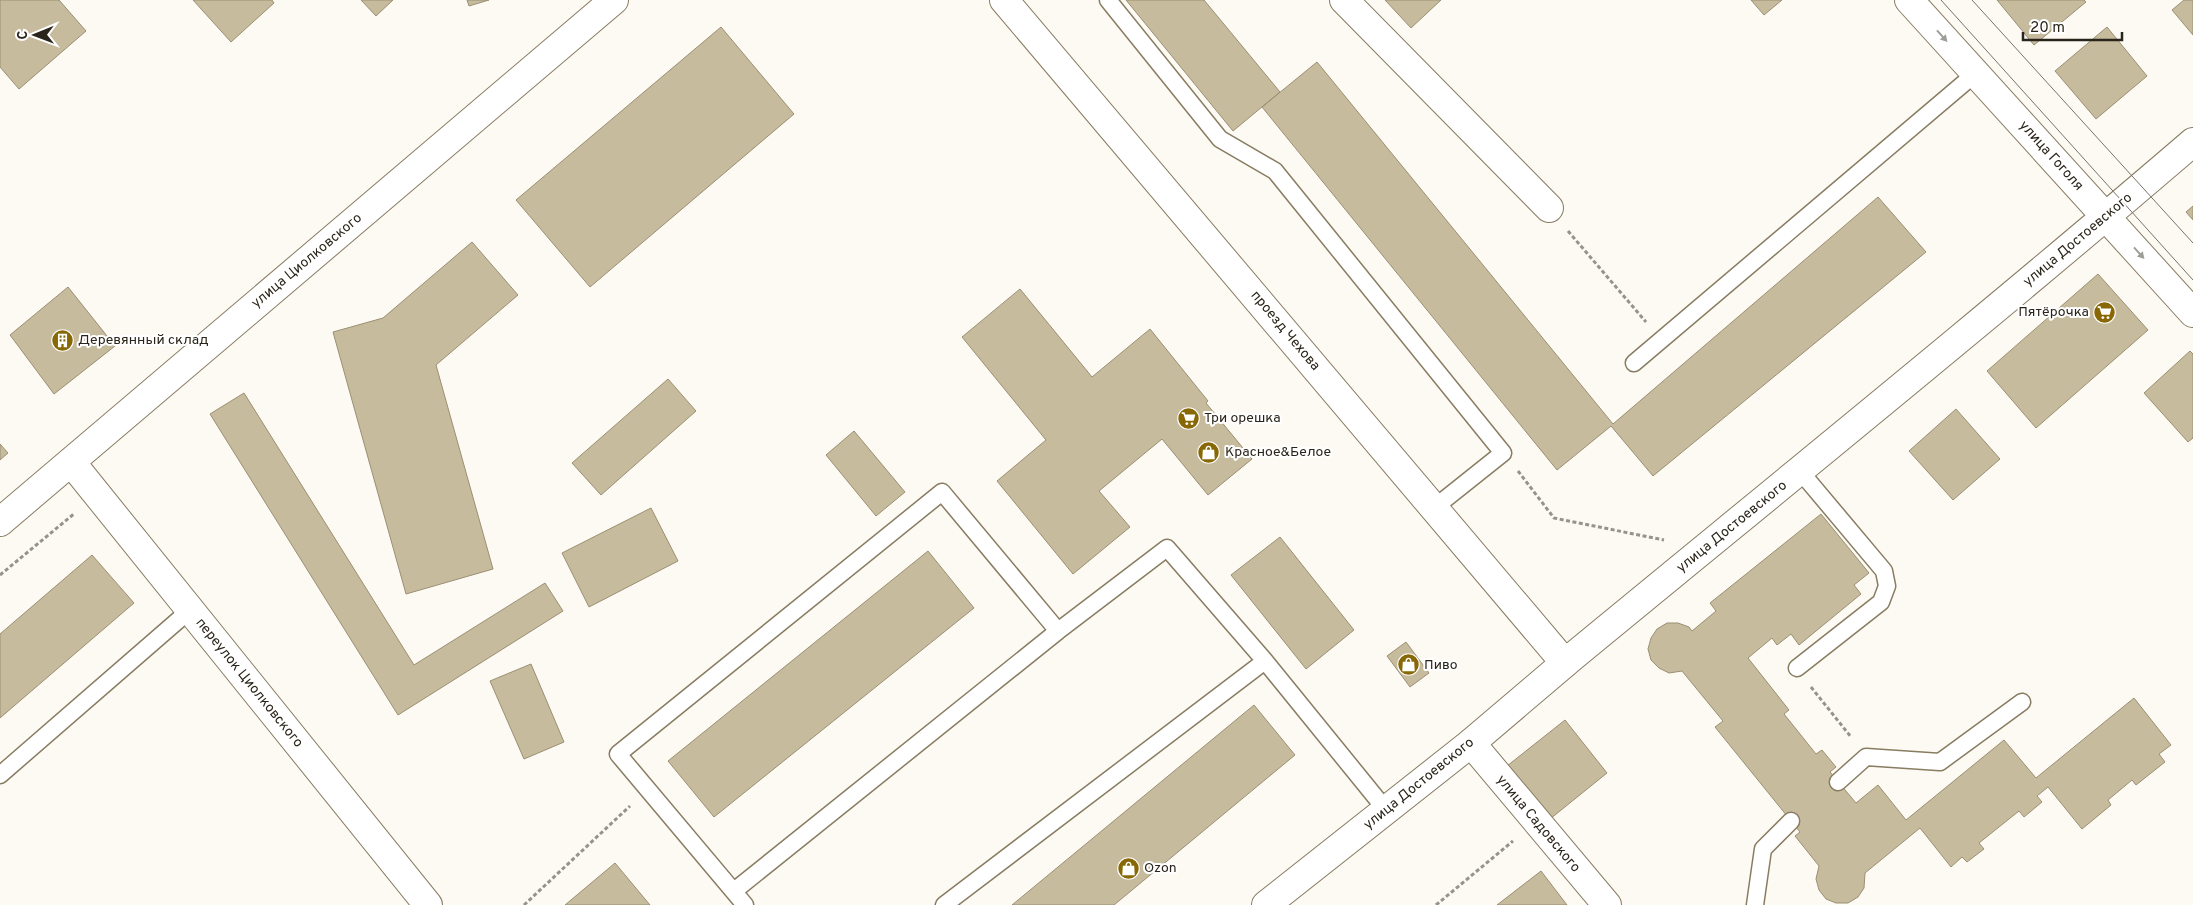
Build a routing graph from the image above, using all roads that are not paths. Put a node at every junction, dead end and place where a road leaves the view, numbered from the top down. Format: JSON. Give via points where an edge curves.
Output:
{"nodes":[{"id":1,"x":614,"y":0,"type":"edge"},
{"id":2,"x":1004,"y":0,"type":"edge"},
{"id":3,"x":1108,"y":0,"type":"edge"},
{"id":4,"x":1344,"y":0,"type":"edge"},
{"id":5,"x":1909,"y":0,"type":"edge"},
{"id":6,"x":1976,"y":73,"type":"junction"},
{"id":7,"x":2193,"y":142,"type":"edge"},
{"id":8,"x":1549,"y":208,"type":"road end"},
{"id":9,"x":2107,"y":217,"type":"junction"},
{"id":10,"x":2193,"y":314,"type":"edge"},
{"id":11,"x":1634,"y":363,"type":"dead end"},
{"id":12,"x":71,"y":462,"type":"junction"},
{"id":13,"x":1800,"y":472,"type":"junction"},
{"id":14,"x":1434,"y":508,"type":"junction"},
{"id":15,"x":0,"y":522,"type":"edge"},
{"id":16,"x":190,"y":610,"type":"junction"},
{"id":17,"x":1058,"y":631,"type":"junction"},
{"id":18,"x":1266,"y":660,"type":"junction"},
{"id":19,"x":1565,"y":663,"type":"junction"},
{"id":20,"x":1797,"y":668,"type":"road end"},
{"id":21,"x":2022,"y":702,"type":"dead end"},
{"id":22,"x":1471,"y":742,"type":"junction"},
{"id":23,"x":0,"y":775,"type":"edge"},
{"id":24,"x":1838,"y":782,"type":"dead end"},
{"id":25,"x":1386,"y":810,"type":"junction"},
{"id":26,"x":1791,"y":820,"type":"dead end"},
{"id":27,"x":734,"y":891,"type":"junction"},
{"id":28,"x":428,"y":905,"type":"edge"},
{"id":29,"x":745,"y":905,"type":"edge"},
{"id":30,"x":944,"y":905,"type":"edge"},
{"id":31,"x":1267,"y":905,"type":"edge"},
{"id":32,"x":1606,"y":905,"type":"edge"},
{"id":33,"x":1755,"y":905,"type":"edge"}],
"edges":[{"from":1,"to":12,"type":"street","name":"улица Циолковского"},
{"from":2,"to":14,"type":"street","name":"проезд Чехова"},
{"from":3,"to":14,"type":"lane","via":[[1220,139],[1275,170],[1504,453]]},
{"from":4,"to":8,"type":"street"},
{"from":5,"to":6,"type":"street","name":"улица Гоголя","one_way":true},
{"from":6,"to":9,"type":"street","name":"улица Гоголя"},
{"from":6,"to":11,"type":"lane"},
{"from":7,"to":9,"type":"street","name":"улица Достоевского"},
{"from":9,"to":10,"type":"street","name":"улица Гоголя","one_way":true},
{"from":9,"to":13,"type":"street","name":"улица Достоевского"},
{"from":12,"to":15,"type":"street","name":"улица Циолковского"},
{"from":12,"to":16,"type":"street","name":"переулок Циолковского"},
{"from":13,"to":19,"type":"street","name":"улица Достоевского"},
{"from":13,"to":20,"type":"lane","via":[[1884,572],[1887,586],[1881,602]]},
{"from":14,"to":19,"type":"street","name":"проезд Чехова"},
{"from":16,"to":23,"type":"lane"},
{"from":16,"to":28,"type":"street","name":"переулок Циолковского"},
{"from":17,"to":18,"type":"lane","via":[[1167,548]]},
{"from":17,"to":27,"type":"lane"},
{"from":17,"to":27,"type":"lane","via":[[942,492],[618,754]]},
{"from":18,"to":25,"type":"lane"},
{"from":18,"to":30,"type":"lane"},
{"from":19,"to":22,"type":"street","name":"улица Достоевского"},
{"from":21,"to":24,"type":"lane","via":[[1940,762],[1866,757]]},
{"from":22,"to":25,"type":"street","name":"улица Достоевского"},
{"from":22,"to":32,"type":"street","name":"улица Садовского"},
{"from":25,"to":31,"type":"street","name":"улица Достоевского"},
{"from":26,"to":33,"type":"lane","via":[[1763,849]]},
{"from":27,"to":29,"type":"lane"}]}
